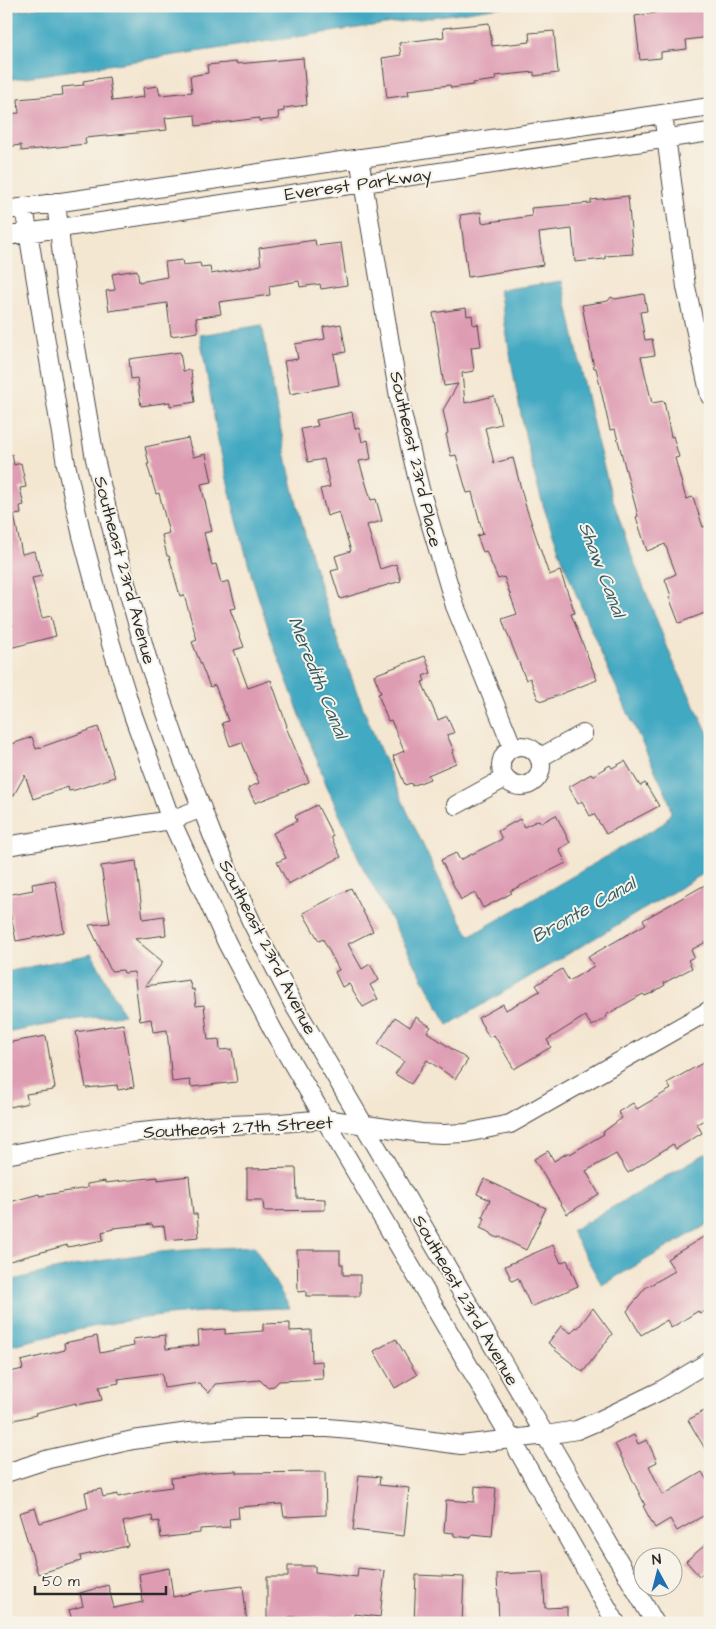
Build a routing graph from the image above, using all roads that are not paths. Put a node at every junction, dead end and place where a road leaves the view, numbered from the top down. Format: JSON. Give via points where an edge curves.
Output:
{"nodes":[{"id":1,"x":710,"y":107,"type":"edge"},
{"id":2,"x":663,"y":114,"type":"junction"},
{"id":3,"x":710,"y":132,"type":"edge"},
{"id":4,"x":666,"y":139,"type":"junction"},
{"id":5,"x":359,"y":158,"type":"junction"},
{"id":6,"x":363,"y":183,"type":"junction"},
{"id":7,"x":56,"y":202,"type":"junction"},
{"id":8,"x":24,"y":207,"type":"junction"},
{"id":9,"x":6,"y":210,"type":"edge"},
{"id":10,"x":60,"y":227,"type":"junction"},
{"id":11,"x":27,"y":232,"type":"junction"},
{"id":12,"x":6,"y":236,"type":"edge"},
{"id":13,"x":710,"y":396,"type":"edge"},
{"id":14,"x":583,"y":734,"type":"dead end"},
{"id":15,"x":513,"y":748,"type":"junction"},
{"id":16,"x":539,"y":758,"type":"junction"},
{"id":17,"x":505,"y":778,"type":"junction"},
{"id":18,"x":456,"y":805,"type":"dead end"},
{"id":19,"x":202,"y":808,"type":"junction"},
{"id":20,"x":171,"y":820,"type":"junction"},
{"id":21,"x":6,"y":846,"type":"edge"},
{"id":22,"x":710,"y":1010,"type":"edge"},
{"id":23,"x":325,"y":1120,"type":"junction"},
{"id":24,"x":363,"y":1124,"type":"junction"},
{"id":25,"x":6,"y":1155,"type":"edge"},
{"id":26,"x":710,"y":1361,"type":"edge"},
{"id":27,"x":546,"y":1435,"type":"junction"},
{"id":28,"x":512,"y":1440,"type":"junction"},
{"id":29,"x":6,"y":1473,"type":"edge"},
{"id":30,"x":616,"y":1623,"type":"edge"},
{"id":31,"x":655,"y":1623,"type":"edge"}],
"edges":[{"from":1,"to":2,"type":"street","name":"Everest Parkway"},
{"from":2,"to":4,"type":"street"},
{"from":2,"to":5,"type":"street","name":"Everest Parkway"},
{"from":3,"to":4,"type":"street","name":"Everest Parkway"},
{"from":4,"to":6,"type":"street","name":"Everest Parkway"},
{"from":4,"to":13,"type":"street","via":[[686,287]]},
{"from":5,"to":6,"type":"street","name":"Southeast 23rd Place"},
{"from":5,"to":7,"type":"street","name":"Everest Parkway"},
{"from":6,"to":10,"type":"street","name":"Everest Parkway"},
{"from":6,"to":15,"type":"street","name":"Southeast 23rd Place","via":[[401,409],[420,489],[455,606]]},
{"from":7,"to":8,"type":"street","name":"Everest Parkway"},
{"from":7,"to":10,"type":"street","name":"Southeast 23rd Avenue"},
{"from":8,"to":9,"type":"street","name":"Everest Parkway"},
{"from":8,"to":11,"type":"street","name":"Southeast 23rd Avenue"},
{"from":10,"to":11,"type":"street","name":"Everest Parkway"},
{"from":10,"to":19,"type":"street","name":"Southeast 23rd Avenue","via":[[65,282],[94,449],[119,559],[148,661]]},
{"from":11,"to":12,"type":"street","name":"Everest Parkway"},
{"from":11,"to":20,"type":"street","name":"Southeast 23rd Avenue","via":[[66,464],[82,536],[122,680]]},
{"from":14,"to":16,"type":"street"},
{"from":15,"to":16,"type":"street","via":[[525,746]]},
{"from":15,"to":17,"type":"street","via":[[502,761]]},
{"from":16,"to":17,"type":"street","via":[[540,771],[528,784],[515,785]]},
{"from":17,"to":18,"type":"street"},
{"from":19,"to":20,"type":"street"},
{"from":19,"to":24,"type":"street","name":"Southeast 23rd Avenue","via":[[252,923],[295,1007]]},
{"from":20,"to":21,"type":"street"},
{"from":20,"to":23,"type":"street","name":"Southeast 23rd Avenue","via":[[227,942]]},
{"from":22,"to":24,"type":"street","name":"Southeast 27th Street","via":[[510,1124],[443,1134]]},
{"from":23,"to":24,"type":"street","name":"Southeast 27th Street"},
{"from":23,"to":25,"type":"street","name":"Southeast 27th Street","via":[[130,1133]]},
{"from":23,"to":28,"type":"street","name":"Southeast 23rd Avenue"},
{"from":24,"to":27,"type":"street","name":"Southeast 23rd Avenue"},
{"from":26,"to":27,"type":"street","via":[[660,1391],[598,1421],[577,1430]]},
{"from":27,"to":28,"type":"street"},
{"from":27,"to":31,"type":"street","name":"Southeast 23rd Avenue"},
{"from":28,"to":29,"type":"street","via":[[461,1445],[328,1428],[245,1428],[133,1440],[49,1459]]},
{"from":28,"to":30,"type":"street","name":"Southeast 23rd Avenue"}]}
